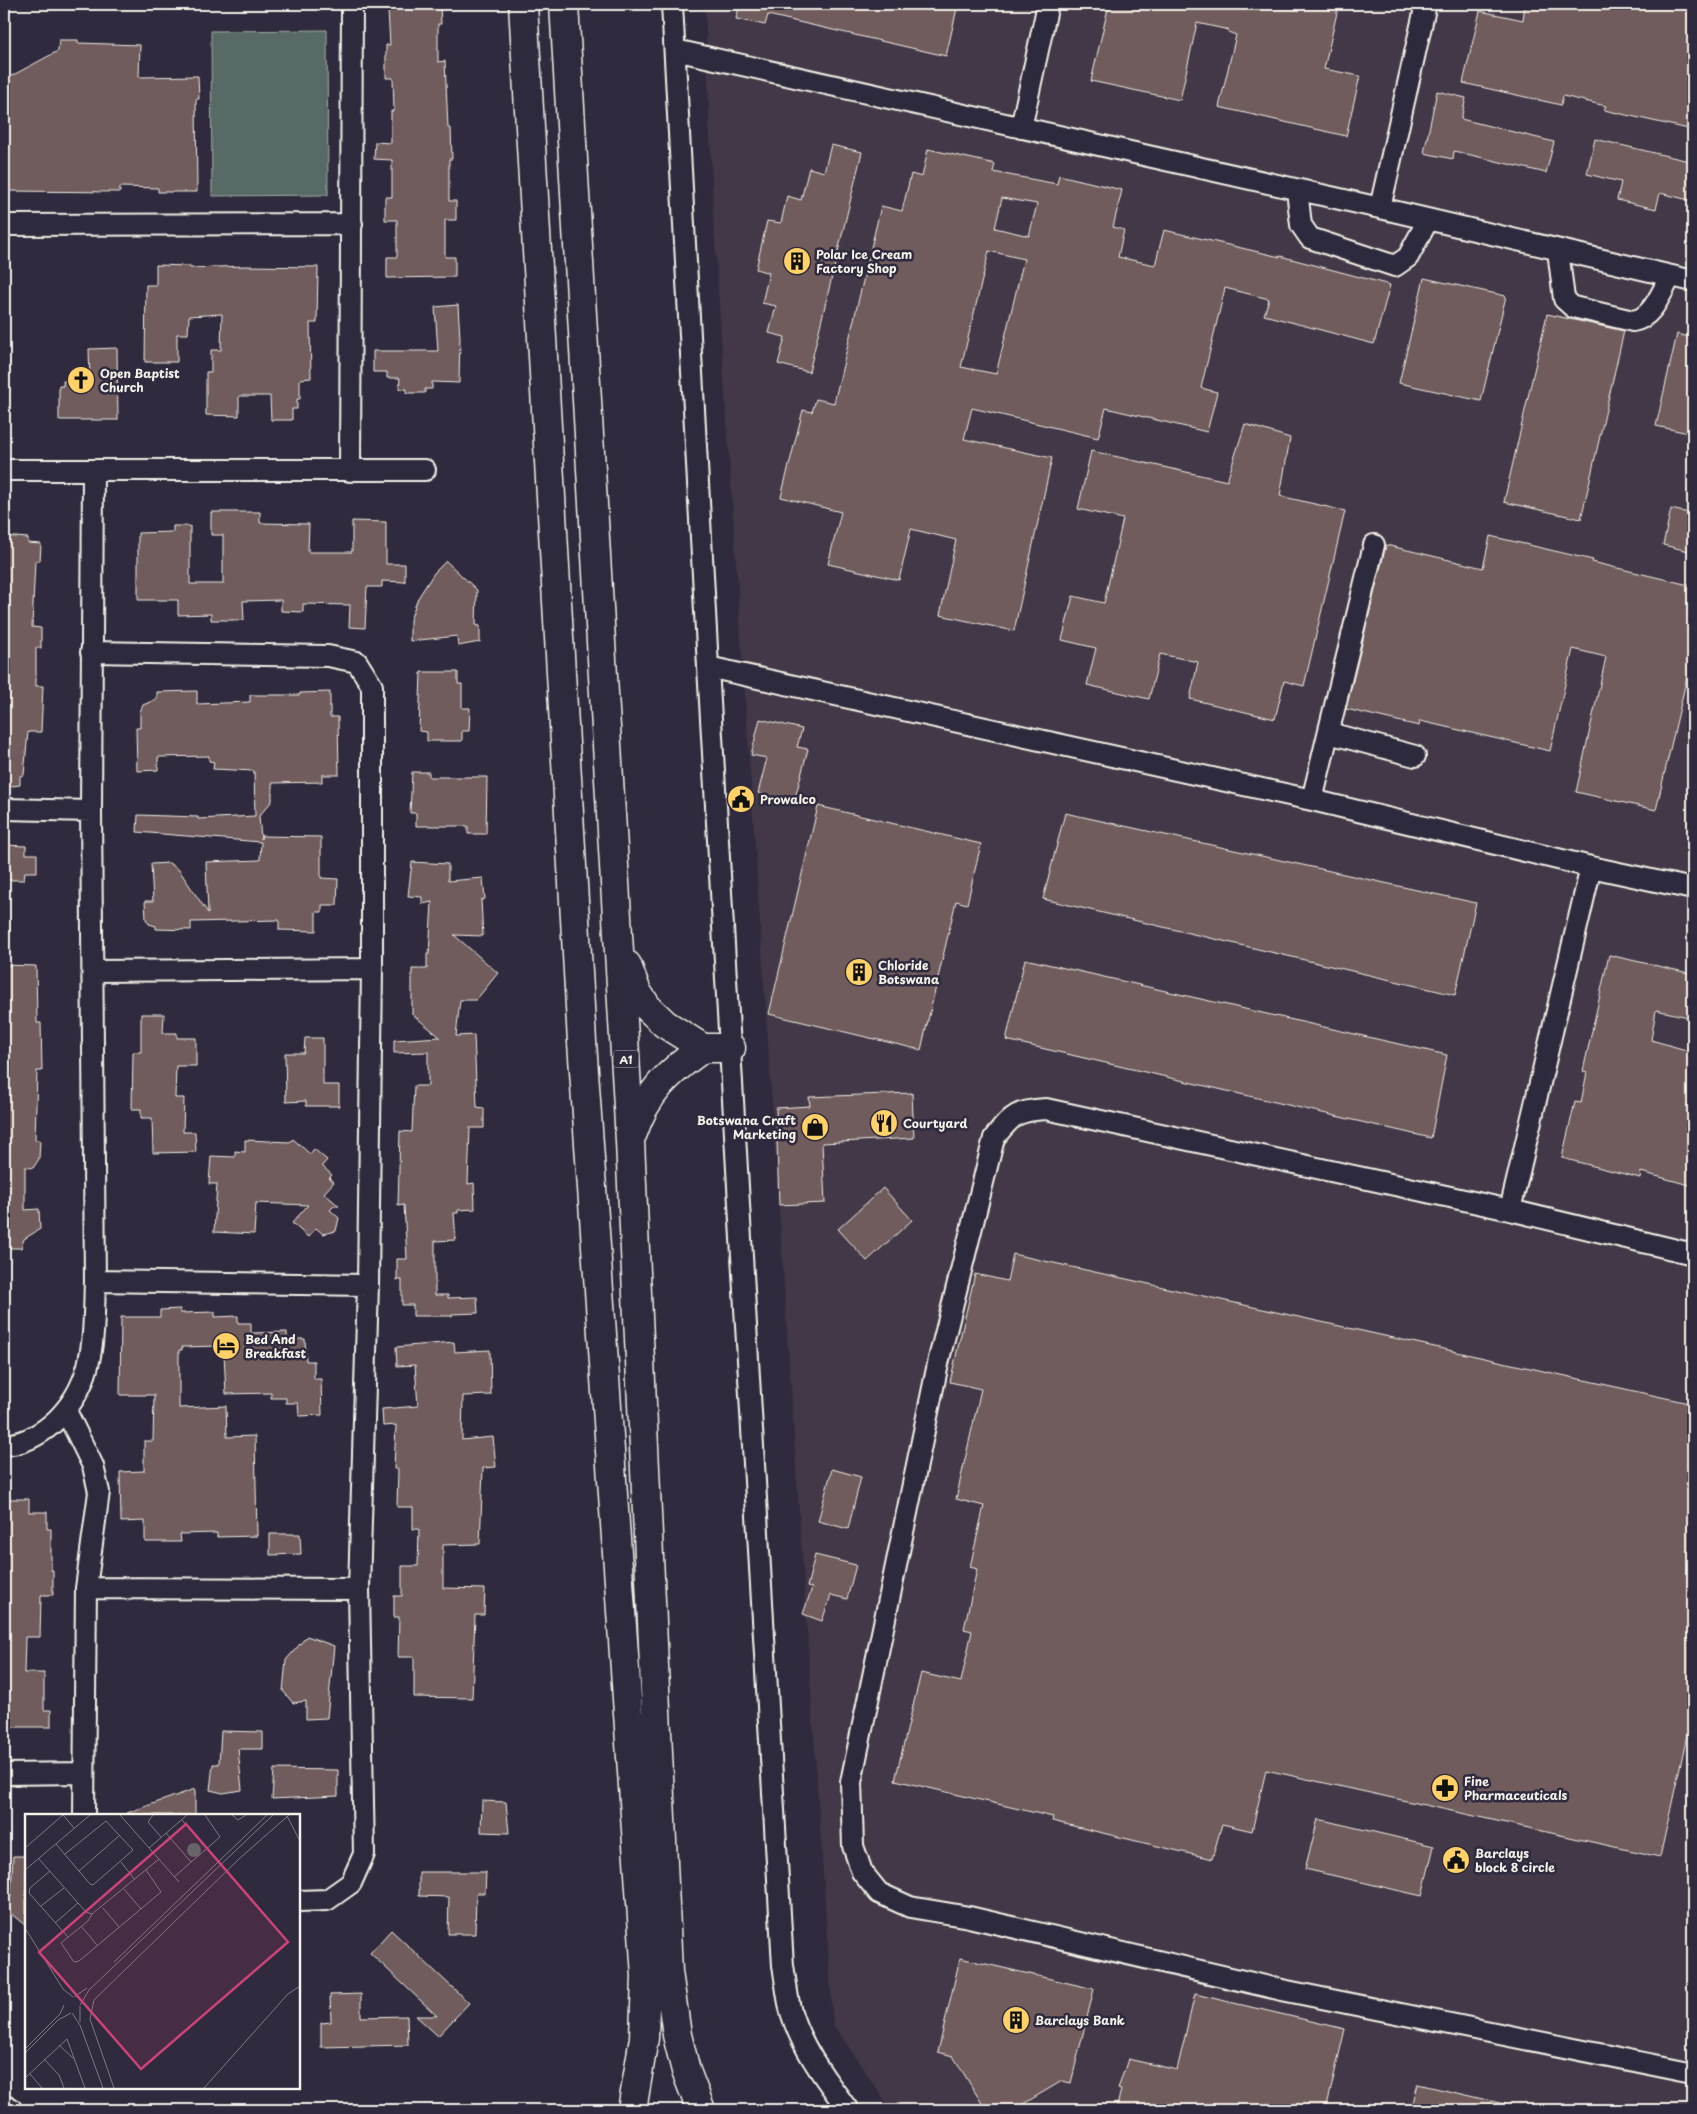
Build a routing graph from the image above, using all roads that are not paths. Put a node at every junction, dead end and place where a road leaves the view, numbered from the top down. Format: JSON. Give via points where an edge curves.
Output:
{"nodes":[{"id":1,"x":352,"y":4,"type":"edge"},
{"id":2,"x":523,"y":4,"type":"edge"},
{"id":3,"x":564,"y":4,"type":"edge"},
{"id":4,"x":672,"y":4,"type":"edge"},
{"id":5,"x":1048,"y":4,"type":"edge"},
{"id":6,"x":1426,"y":4,"type":"edge"},
{"id":7,"x":675,"y":50,"type":"junction"},
{"id":8,"x":1021,"y":128,"type":"junction"},
{"id":9,"x":1297,"y":190,"type":"junction"},
{"id":10,"x":1380,"y":208,"type":"junction"},
{"id":11,"x":1428,"y":220,"type":"junction"},
{"id":12,"x":352,"y":224,"type":"junction"},
{"id":13,"x":4,"y":225,"type":"edge"},
{"id":14,"x":1558,"y":250,"type":"junction"},
{"id":15,"x":1670,"y":276,"type":"junction"},
{"id":16,"x":1693,"y":282,"type":"edge"},
{"id":17,"x":4,"y":470,"type":"edge"},
{"id":18,"x":425,"y":470,"type":"dead end"},
{"id":19,"x":350,"y":471,"type":"junction"},
{"id":20,"x":93,"y":472,"type":"junction"},
{"id":21,"x":1374,"y":545,"type":"dead end"},
{"id":22,"x":91,"y":652,"type":"junction"},
{"id":23,"x":708,"y":667,"type":"junction"},
{"id":24,"x":1329,"y":733,"type":"junction"},
{"id":25,"x":1415,"y":756,"type":"dead end"},
{"id":26,"x":1312,"y":800,"type":"junction"},
{"id":27,"x":4,"y":809,"type":"edge"},
{"id":28,"x":91,"y":810,"type":"junction"},
{"id":29,"x":1591,"y":867,"type":"junction"},
{"id":30,"x":1693,"y":889,"type":"edge"},
{"id":31,"x":617,"y":912,"type":"junction"},
{"id":32,"x":372,"y":969,"type":"junction"},
{"id":33,"x":93,"y":971,"type":"junction"},
{"id":34,"x":703,"y":1048,"type":"junction"},
{"id":35,"x":731,"y":1048,"type":"junction"},
{"id":36,"x":630,"y":1141,"type":"junction"},
{"id":37,"x":1510,"y":1210,"type":"junction"},
{"id":38,"x":1693,"y":1254,"type":"edge"},
{"id":39,"x":95,"y":1281,"type":"junction"},
{"id":40,"x":368,"y":1285,"type":"junction"},
{"id":41,"x":66,"y":1412,"type":"junction"},
{"id":42,"x":4,"y":1445,"type":"edge"},
{"id":43,"x":86,"y":1588,"type":"junction"},
{"id":44,"x":360,"y":1589,"type":"junction"},
{"id":45,"x":83,"y":1772,"type":"junction"},
{"id":46,"x":4,"y":1774,"type":"edge"},
{"id":47,"x":84,"y":1814,"type":"edge"},
{"id":48,"x":300,"y":1901,"type":"edge"},
{"id":49,"x":1693,"y":2073,"type":"edge"},
{"id":50,"x":4,"y":2110,"type":"edge"},
{"id":51,"x":9,"y":2110,"type":"edge"},
{"id":52,"x":632,"y":2110,"type":"edge"},
{"id":53,"x":701,"y":2110,"type":"edge"},
{"id":54,"x":848,"y":2110,"type":"edge"}],
"edges":[{"from":1,"to":12,"type":"street"},
{"from":2,"to":52,"type":"highway","via":[[582,1032],[646,1976],[644,2038]]},
{"from":3,"to":31,"type":"highway","number":"A1"},
{"from":4,"to":7,"type":"street"},
{"from":5,"to":8,"type":"street"},
{"from":6,"to":10,"type":"street"},
{"from":7,"to":8,"type":"street"},
{"from":7,"to":23,"type":"street"},
{"from":8,"to":9,"type":"street"},
{"from":9,"to":10,"type":"street"},
{"from":9,"to":11,"type":"street","via":[[1301,225],[1310,238],[1396,266],[1408,257]]},
{"from":10,"to":11,"type":"street"},
{"from":11,"to":14,"type":"street"},
{"from":12,"to":13,"type":"street"},
{"from":12,"to":19,"type":"street"},
{"from":14,"to":15,"type":"street"},
{"from":14,"to":15,"type":"street","via":[[1564,299],[1573,307],[1633,321],[1649,313]]},
{"from":15,"to":16,"type":"street"},
{"from":17,"to":20,"type":"street"},
{"from":18,"to":19,"type":"street"},
{"from":19,"to":20,"type":"street"},
{"from":20,"to":22,"type":"street"},
{"from":21,"to":24,"type":"street"},
{"from":22,"to":28,"type":"street"},
{"from":22,"to":32,"type":"street","via":[[328,656],[357,662],[372,686]]},
{"from":23,"to":26,"type":"street"},
{"from":23,"to":35,"type":"street"},
{"from":24,"to":25,"type":"street"},
{"from":24,"to":26,"type":"street"},
{"from":26,"to":29,"type":"street"},
{"from":27,"to":28,"type":"street"},
{"from":28,"to":33,"type":"street"},
{"from":29,"to":30,"type":"street"},
{"from":29,"to":37,"type":"street"},
{"from":31,"to":34,"type":"highway","via":[[628,967],[637,992],[665,1024]]},
{"from":31,"to":36,"type":"highway","number":"A1"},
{"from":32,"to":33,"type":"street"},
{"from":32,"to":40,"type":"street"},
{"from":33,"to":39,"type":"street"},
{"from":34,"to":35,"type":"highway"},
{"from":34,"to":36,"type":"highway","via":[[677,1066],[648,1098]]},
{"from":35,"to":54,"type":"street","via":[[783,1966],[798,2031],[822,2076]]},
{"from":36,"to":53,"type":"highway","number":"A1","via":[[668,1972],[677,2035],[686,2072]]},
{"from":37,"to":38,"type":"street"},
{"from":37,"to":49,"type":"street","via":[[1046,1109],[1022,1111],[1007,1122],[994,1138],[939,1359],[851,1782],[853,1846],[862,1872],[879,1892],[910,1907],[969,1917],[1282,1990]]},
{"from":39,"to":40,"type":"street"},
{"from":39,"to":41,"type":"street","via":[[93,1345],[84,1384]]},
{"from":40,"to":44,"type":"street"},
{"from":41,"to":42,"type":"street","via":[[38,1435]]},
{"from":41,"to":43,"type":"street","via":[[93,1466],[99,1492]]},
{"from":43,"to":44,"type":"street"},
{"from":43,"to":45,"type":"street"},
{"from":44,"to":48,"type":"street","via":[[364,1854],[351,1883],[327,1900]]},
{"from":45,"to":46,"type":"street"},
{"from":45,"to":47,"type":"street"},
{"from":50,"to":51,"type":"main road"}]}
